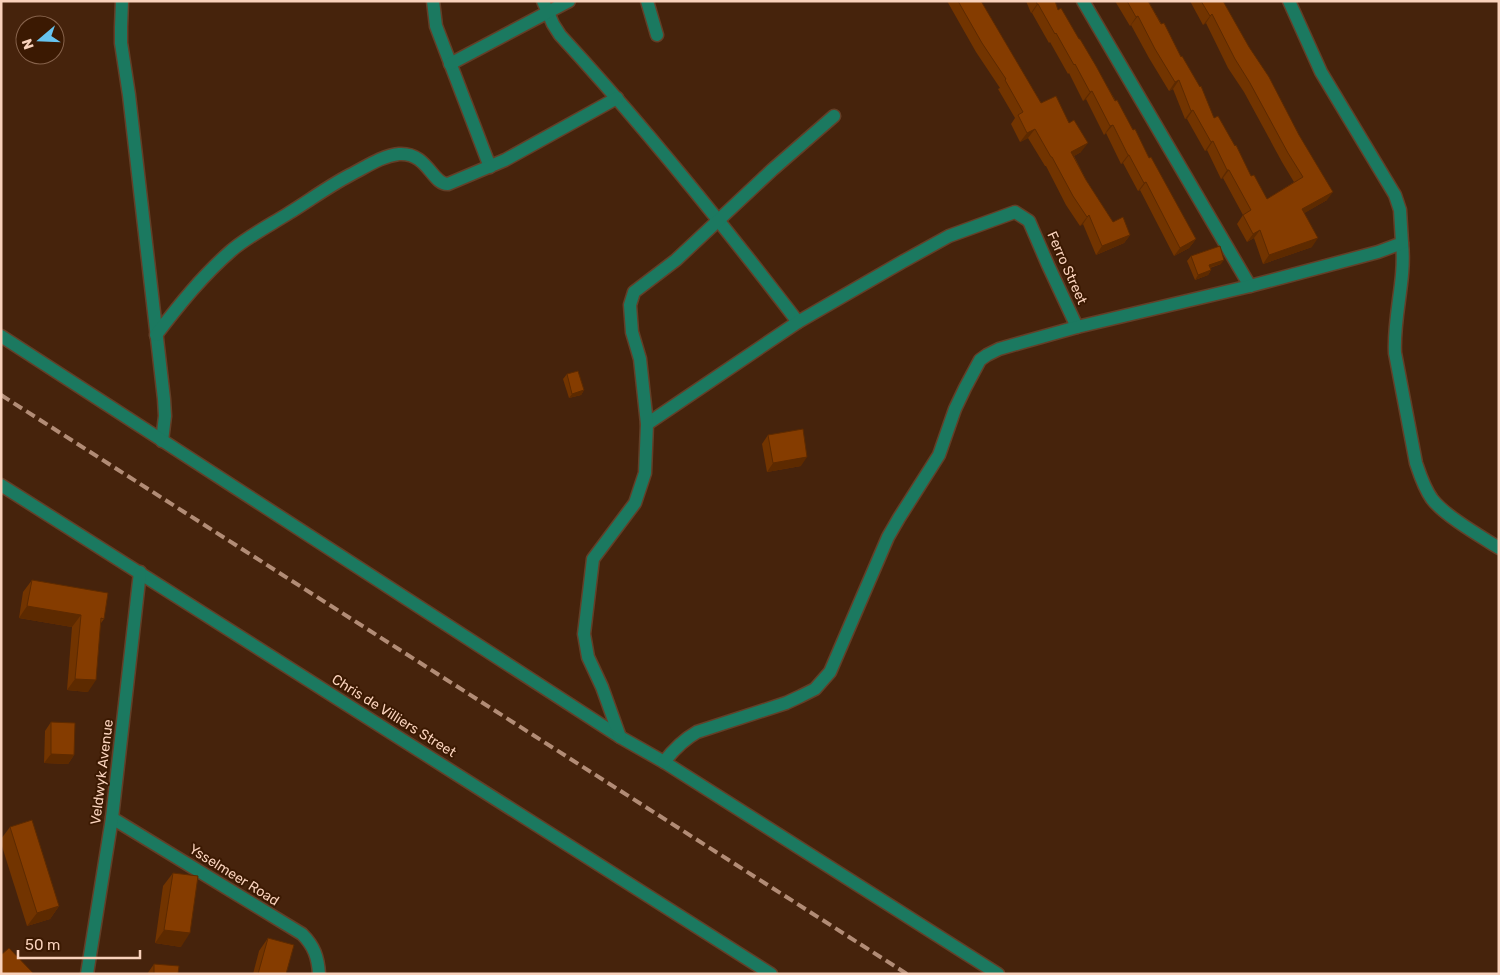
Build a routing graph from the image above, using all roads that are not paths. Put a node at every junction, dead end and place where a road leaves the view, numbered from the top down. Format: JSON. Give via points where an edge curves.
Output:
{"nodes":[{"id":1,"x":122,"y":1,"type":"edge"},
{"id":2,"x":433,"y":1,"type":"edge"},
{"id":3,"x":569,"y":1,"type":"edge"},
{"id":4,"x":647,"y":1,"type":"edge"},
{"id":5,"x":1083,"y":1,"type":"edge"},
{"id":6,"x":1289,"y":1,"type":"edge"},
{"id":7,"x":545,"y":7,"type":"edge"},
{"id":8,"x":657,"y":35,"type":"dead end"},
{"id":9,"x":450,"y":64,"type":"junction"},
{"id":10,"x":617,"y":98,"type":"junction"},
{"id":11,"x":834,"y":116,"type":"dead end"},
{"id":12,"x":490,"y":167,"type":"junction"},
{"id":13,"x":719,"y":220,"type":"junction"},
{"id":14,"x":1402,"y":243,"type":"junction"},
{"id":15,"x":1250,"y":286,"type":"junction"},
{"id":16,"x":798,"y":322,"type":"junction"},
{"id":17,"x":1077,"y":327,"type":"junction"},
{"id":18,"x":156,"y":335,"type":"junction"},
{"id":19,"x":1,"y":336,"type":"edge"},
{"id":20,"x":647,"y":424,"type":"junction"},
{"id":21,"x":162,"y":441,"type":"junction"},
{"id":22,"x":1,"y":485,"type":"edge"},
{"id":23,"x":1499,"y":548,"type":"edge"},
{"id":24,"x":140,"y":572,"type":"junction"},
{"id":25,"x":620,"y":737,"type":"junction"},
{"id":26,"x":664,"y":762,"type":"junction"},
{"id":27,"x":112,"y":818,"type":"junction"},
{"id":28,"x":87,"y":974,"type":"edge"},
{"id":29,"x":319,"y":974,"type":"edge"},
{"id":30,"x":771,"y":974,"type":"edge"},
{"id":31,"x":998,"y":974,"type":"edge"}],
"edges":[{"from":1,"to":18,"type":"street","via":[[120,27]]},
{"from":2,"to":9,"type":"street","via":[[436,26]]},
{"from":3,"to":7,"type":"street"},
{"from":4,"to":8,"type":"street"},
{"from":5,"to":15,"type":"street"},
{"from":6,"to":14,"type":"street","via":[[1321,72],[1395,195],[1400,210]]},
{"from":7,"to":9,"type":"street"},
{"from":7,"to":10,"type":"street","via":[[560,35]]},
{"from":9,"to":12,"type":"street"},
{"from":10,"to":12,"type":"street"},
{"from":10,"to":13,"type":"street"},
{"from":11,"to":13,"type":"street"},
{"from":12,"to":18,"type":"street","via":[[445,184],[439,182],[423,162],[408,155],[392,155],[374,162],[332,184],[232,250],[181,303]]},
{"from":13,"to":16,"type":"street"},
{"from":13,"to":20,"type":"street","via":[[676,260],[634,292],[630,305],[632,332],[640,359]]},
{"from":14,"to":15,"type":"street"},
{"from":14,"to":23,"type":"street","via":[[1395,353],[1420,474],[1441,509]]},
{"from":15,"to":17,"type":"street"},
{"from":16,"to":17,"type":"street","name":"Ferro Street","via":[[949,236],[1015,212],[1029,221]]},
{"from":16,"to":20,"type":"street"},
{"from":17,"to":26,"type":"street","via":[[999,349],[980,360],[958,402],[938,455],[888,538],[824,680],[814,689],[786,703],[697,732],[676,747]]},
{"from":18,"to":21,"type":"street","via":[[165,416]]},
{"from":19,"to":21,"type":"street"},
{"from":20,"to":25,"type":"street","via":[[644,473],[635,503],[593,559],[584,634],[588,657]]},
{"from":21,"to":25,"type":"street"},
{"from":22,"to":24,"type":"street","name":"Chris de Villiers Street"},
{"from":24,"to":27,"type":"street","name":"Veldwyk Avenue"},
{"from":24,"to":30,"type":"street","name":"Chris de Villiers Street"},
{"from":25,"to":26,"type":"street"},
{"from":26,"to":31,"type":"street"},
{"from":27,"to":28,"type":"street","name":"Veldwyk Avenue"},
{"from":27,"to":29,"type":"street","name":"Ysselmeer Road","via":[[302,934],[315,950]]}]}
